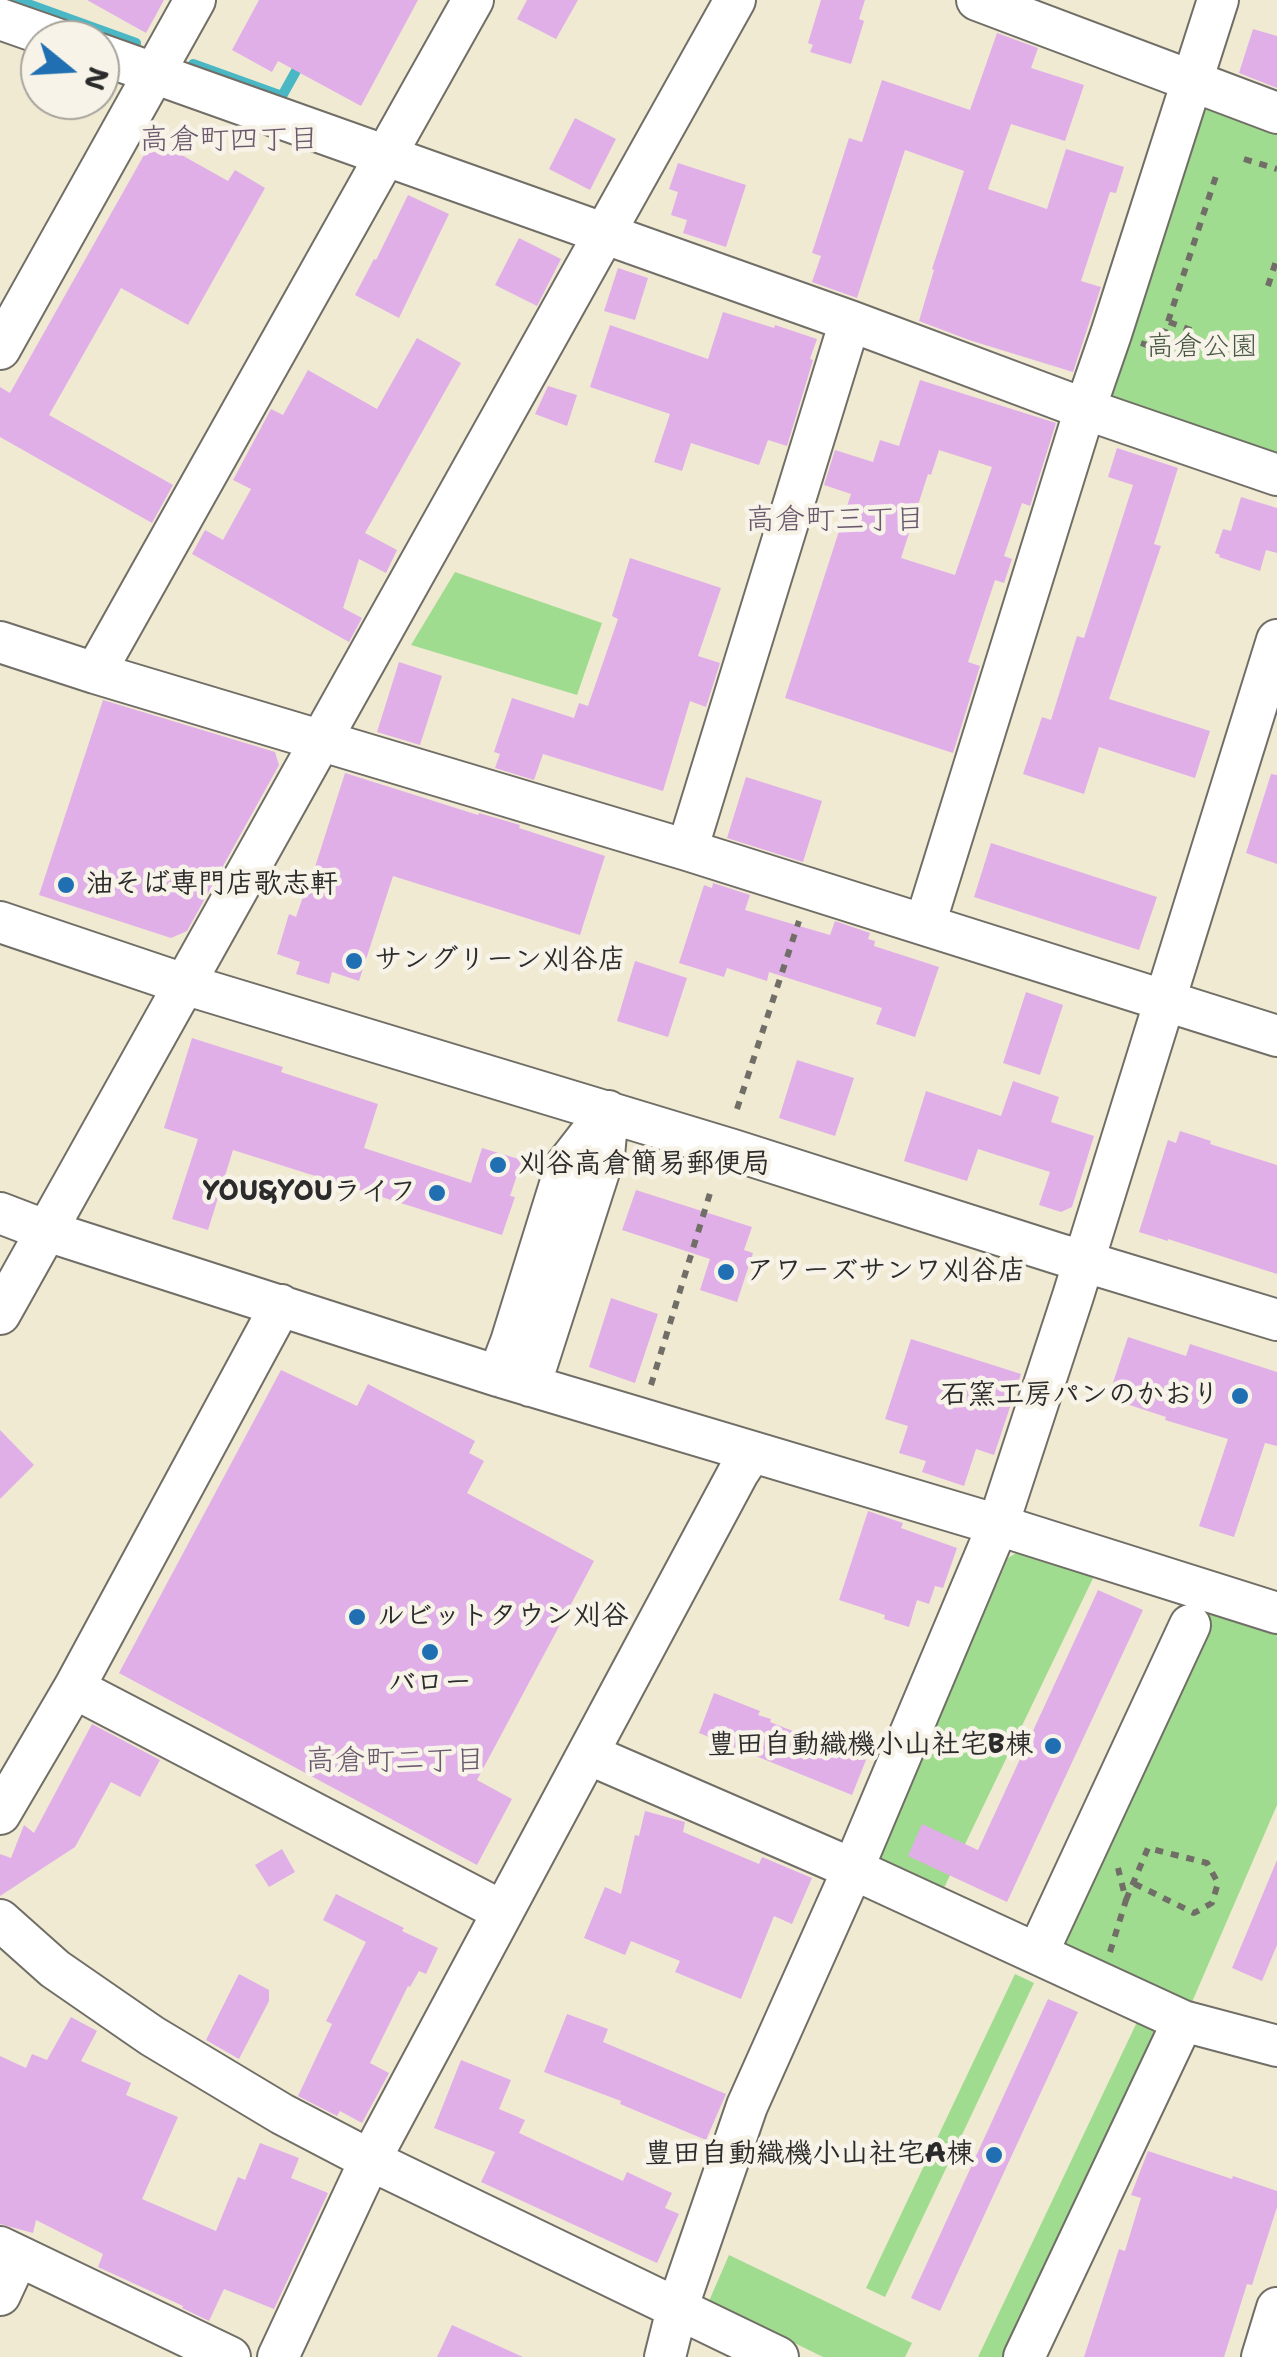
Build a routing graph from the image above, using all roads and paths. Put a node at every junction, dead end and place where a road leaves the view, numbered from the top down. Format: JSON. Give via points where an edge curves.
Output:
{"nodes":[{"id":1,"x":195,"y":0,"type":"edge"},
{"id":2,"x":473,"y":0,"type":"edge"},
{"id":3,"x":735,"y":0,"type":"edge"},
{"id":4,"x":977,"y":0,"type":"edge"},
{"id":5,"x":1218,"y":0,"type":"edge"},
{"id":6,"x":120,"y":61,"type":"edge"},
{"id":7,"x":154,"y":72,"type":"junction"},
{"id":8,"x":1190,"y":82,"type":"junction"},
{"id":9,"x":1277,"y":112,"type":"edge"},
{"id":10,"x":384,"y":155,"type":"junction"},
{"id":11,"x":1244,"y":159,"type":"dead end"},
{"id":12,"x":1277,"y":170,"type":"edge"},
{"id":13,"x":1216,"y":173,"type":"dead end"},
{"id":14,"x":605,"y":234,"type":"junction"},
{"id":15,"x":1277,"y":258,"type":"edge"},
{"id":16,"x":1268,"y":286,"type":"dead end"},
{"id":17,"x":850,"y":321,"type":"junction"},
{"id":18,"x":1169,"y":322,"type":"junction"},
{"id":19,"x":1192,"y":330,"type":"dead end"},
{"id":20,"x":1112,"y":334,"type":"junction"},
{"id":21,"x":0,"y":349,"type":"edge"},
{"id":22,"x":1085,"y":409,"type":"junction"},
{"id":23,"x":1277,"y":475,"type":"edge"},
{"id":24,"x":1277,"y":640,"type":"edge"},
{"id":25,"x":0,"y":642,"type":"edge"},
{"id":26,"x":95,"y":673,"type":"junction"},
{"id":27,"x":321,"y":741,"type":"junction"},
{"id":28,"x":687,"y":850,"type":"junction"},
{"id":29,"x":810,"y":889,"type":"junction"},
{"id":30,"x":0,"y":922,"type":"edge"},
{"id":31,"x":925,"y":924,"type":"junction"},
{"id":32,"x":184,"y":984,"type":"junction"},
{"id":33,"x":1166,"y":1000,"type":"junction"},
{"id":34,"x":1277,"y":1036,"type":"edge"},
{"id":35,"x":736,"y":1109,"type":"dead end"},
{"id":36,"x":608,"y":1112,"type":"junction"},
{"id":37,"x":711,"y":1190,"type":"dead end"},
{"id":38,"x":0,"y":1213,"type":"edge"},
{"id":39,"x":48,"y":1231,"type":"junction"},
{"id":40,"x":1083,"y":1261,"type":"junction"},
{"id":41,"x":281,"y":1305,"type":"junction"},
{"id":42,"x":0,"y":1314,"type":"edge"},
{"id":43,"x":1277,"y":1320,"type":"edge"},
{"id":44,"x":514,"y":1381,"type":"junction"},
{"id":45,"x":640,"y":1418,"type":"junction"},
{"id":46,"x":751,"y":1453,"type":"junction"},
{"id":47,"x":998,"y":1525,"type":"junction"},
{"id":48,"x":1277,"y":1613,"type":"edge"},
{"id":49,"x":1190,"y":1626,"type":"dead end"},
{"id":50,"x":74,"y":1688,"type":"junction"},
{"id":51,"x":588,"y":1754,"type":"junction"},
{"id":52,"x":0,"y":1814,"type":"edge"},
{"id":53,"x":1090,"y":1838,"type":"junction"},
{"id":54,"x":853,"y":1869,"type":"junction"},
{"id":55,"x":1133,"y":1884,"type":"junction"},
{"id":56,"x":1126,"y":1900,"type":"junction"},
{"id":57,"x":502,"y":1911,"type":"junction"},
{"id":58,"x":0,"y":1920,"type":"edge"},
{"id":59,"x":1038,"y":1952,"type":"junction"},
{"id":60,"x":1100,"y":1982,"type":"junction"},
{"id":61,"x":1183,"y":2021,"type":"junction"},
{"id":62,"x":1277,"y":2046,"type":"edge"},
{"id":63,"x":370,"y":2160,"type":"junction"},
{"id":64,"x":9,"y":2252,"type":"edge"},
{"id":65,"x":0,"y":2295,"type":"edge"},
{"id":66,"x":677,"y":2308,"type":"junction"},
{"id":67,"x":1277,"y":2308,"type":"edge"},
{"id":68,"x":230,"y":2357,"type":"edge"},
{"id":69,"x":278,"y":2357,"type":"edge"},
{"id":70,"x":664,"y":2357,"type":"edge"},
{"id":71,"x":778,"y":2357,"type":"edge"},
{"id":72,"x":1024,"y":2357,"type":"edge"},
{"id":73,"x":1262,"y":2357,"type":"edge"}],
"edges":[{"from":1,"to":7,"type":"street"},
{"from":2,"to":10,"type":"street"},
{"from":3,"to":14,"type":"street"},
{"from":4,"to":8,"type":"street"},
{"from":5,"to":8,"type":"street"},
{"from":6,"to":7,"type":"street"},
{"from":7,"to":10,"type":"street"},
{"from":7,"to":21,"type":"street"},
{"from":8,"to":9,"type":"street"},
{"from":8,"to":20,"type":"street"},
{"from":10,"to":14,"type":"street"},
{"from":10,"to":26,"type":"street"},
{"from":11,"to":12,"type":"path"},
{"from":13,"to":18,"type":"path"},
{"from":14,"to":17,"type":"street"},
{"from":14,"to":27,"type":"street"},
{"from":15,"to":16,"type":"path"},
{"from":17,"to":22,"type":"street"},
{"from":17,"to":28,"type":"street"},
{"from":18,"to":19,"type":"path"},
{"from":18,"to":20,"type":"path","via":[[1159,349]]},
{"from":20,"to":22,"type":"street"},
{"from":22,"to":23,"type":"street"},
{"from":22,"to":31,"type":"street"},
{"from":24,"to":33,"type":"street"},
{"from":25,"to":26,"type":"street"},
{"from":26,"to":27,"type":"street"},
{"from":27,"to":28,"type":"street"},
{"from":27,"to":32,"type":"street"},
{"from":28,"to":29,"type":"street"},
{"from":29,"to":31,"type":"street"},
{"from":29,"to":35,"type":"path"},
{"from":30,"to":32,"type":"street"},
{"from":31,"to":33,"type":"street"},
{"from":32,"to":36,"type":"street"},
{"from":32,"to":39,"type":"street"},
{"from":33,"to":34,"type":"street"},
{"from":33,"to":40,"type":"street"},
{"from":36,"to":40,"type":"street"},
{"from":36,"to":44,"type":"street","via":[[604,1156]]},
{"from":37,"to":45,"type":"path"},
{"from":38,"to":39,"type":"street"},
{"from":39,"to":41,"type":"street"},
{"from":39,"to":42,"type":"street"},
{"from":40,"to":43,"type":"street"},
{"from":40,"to":47,"type":"street"},
{"from":41,"to":44,"type":"street"},
{"from":41,"to":50,"type":"street"},
{"from":44,"to":45,"type":"street"},
{"from":45,"to":46,"type":"street"},
{"from":46,"to":47,"type":"street"},
{"from":46,"to":51,"type":"street"},
{"from":47,"to":48,"type":"street"},
{"from":47,"to":54,"type":"street"},
{"from":49,"to":53,"type":"street"},
{"from":50,"to":52,"type":"street"},
{"from":50,"to":57,"type":"street"},
{"from":51,"to":54,"type":"street"},
{"from":51,"to":57,"type":"street"},
{"from":53,"to":56,"type":"path","via":[[1116,1860]]},
{"from":53,"to":59,"type":"street"},
{"from":54,"to":59,"type":"street"},
{"from":54,"to":66,"type":"street","via":[[748,2106]]},
{"from":55,"to":55,"type":"path","via":[[1148,1848],[1206,1863],[1218,1882],[1212,1903],[1194,1914]]},
{"from":55,"to":56,"type":"path"},
{"from":56,"to":60,"type":"path"},
{"from":57,"to":63,"type":"street"},
{"from":58,"to":63,"type":"street","via":[[55,1969],[152,2036]]},
{"from":59,"to":60,"type":"street"},
{"from":60,"to":61,"type":"street"},
{"from":61,"to":62,"type":"street"},
{"from":61,"to":72,"type":"street"},
{"from":63,"to":66,"type":"street"},
{"from":63,"to":69,"type":"street"},
{"from":64,"to":65,"type":"street"},
{"from":64,"to":68,"type":"street"},
{"from":66,"to":70,"type":"street"},
{"from":66,"to":71,"type":"street"},
{"from":67,"to":73,"type":"street"}]}
